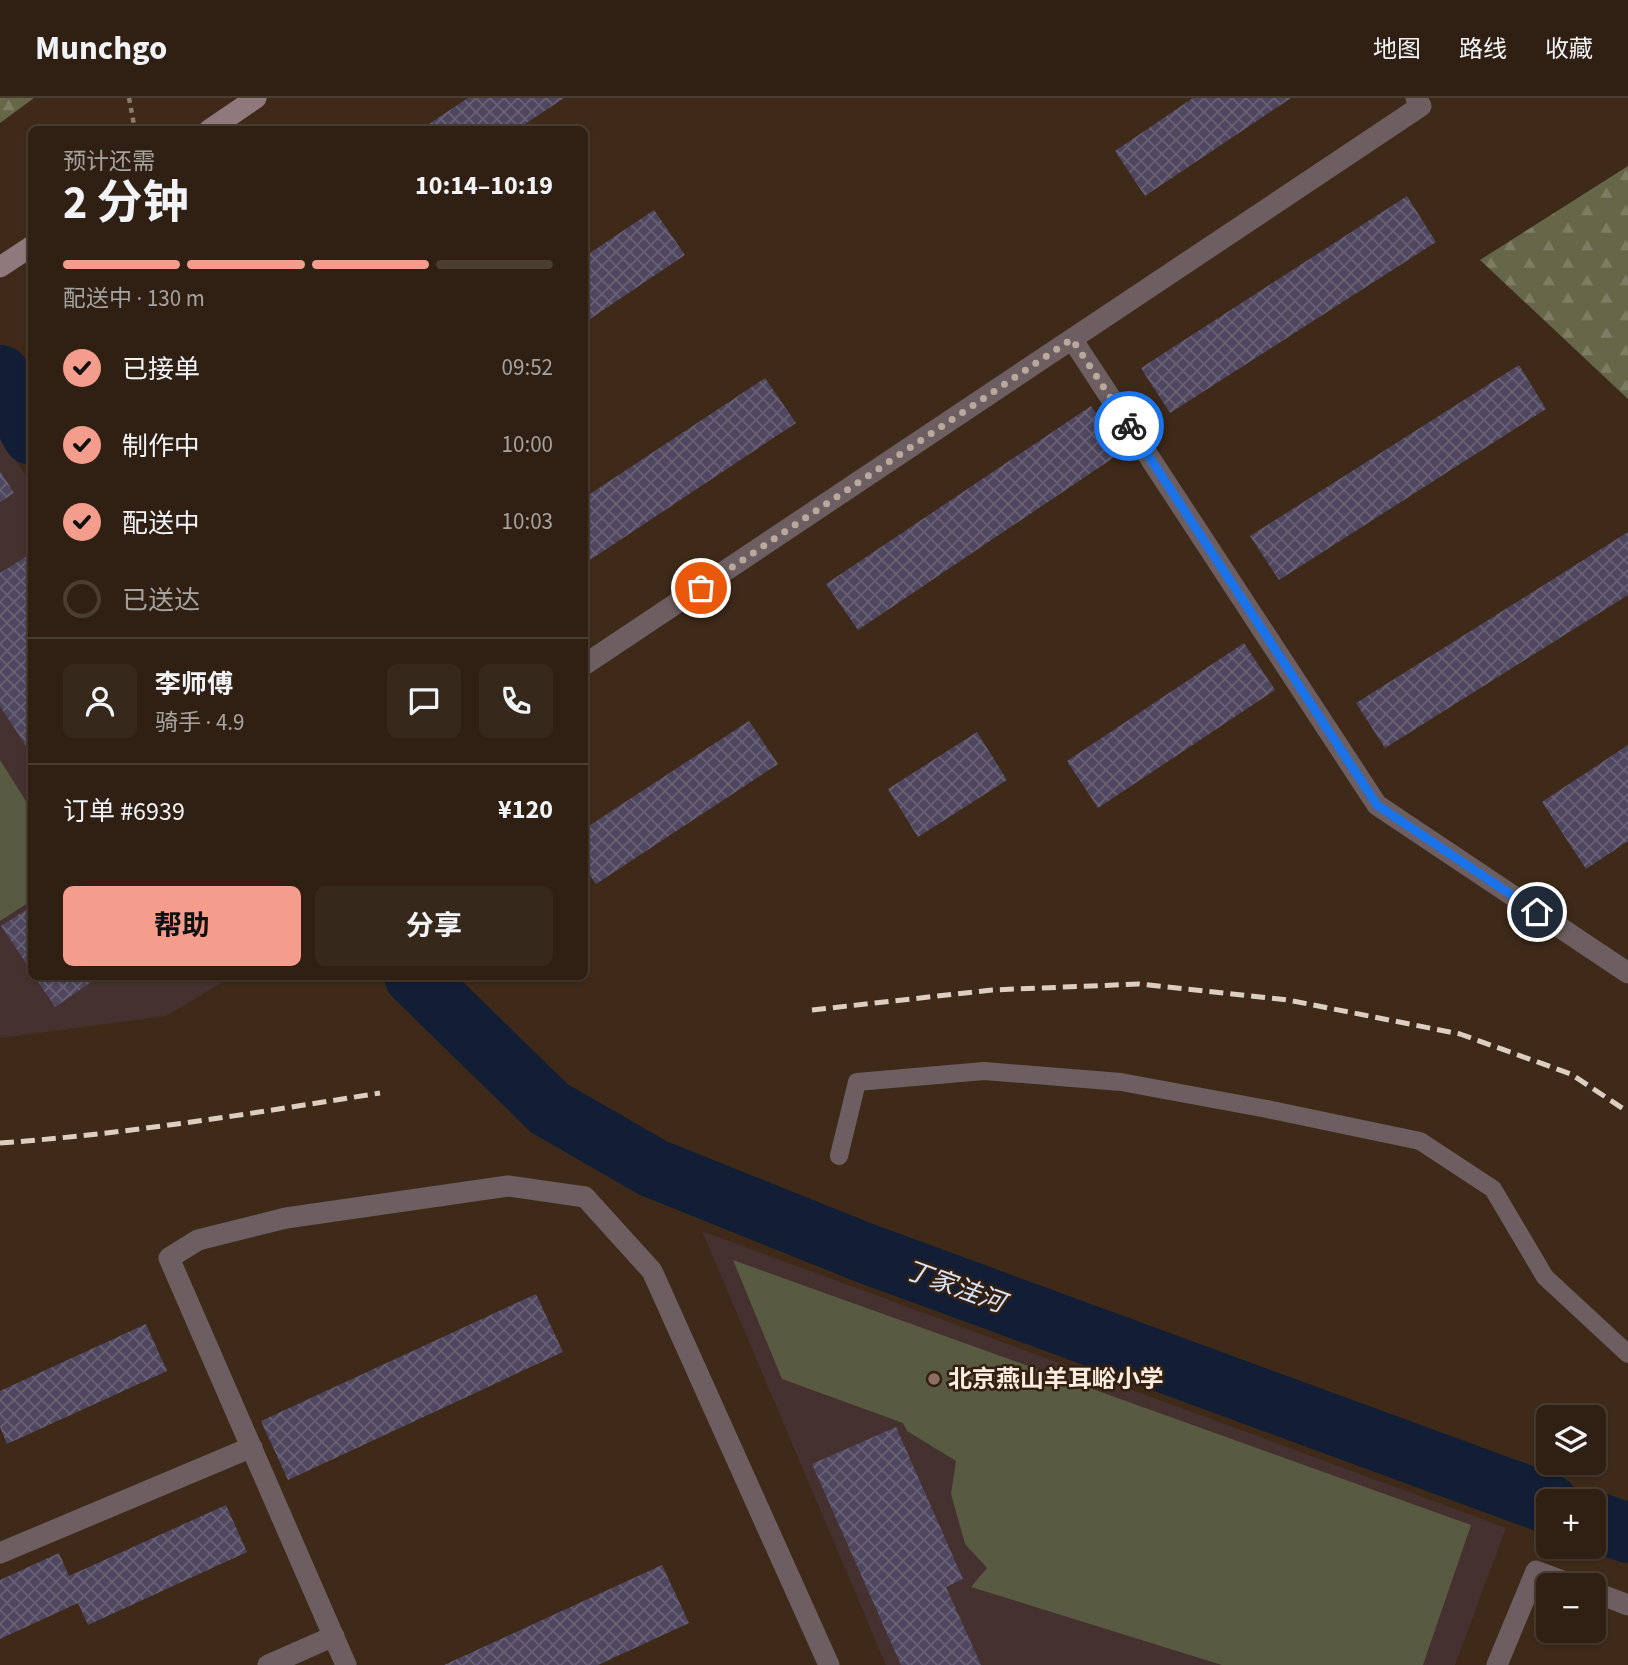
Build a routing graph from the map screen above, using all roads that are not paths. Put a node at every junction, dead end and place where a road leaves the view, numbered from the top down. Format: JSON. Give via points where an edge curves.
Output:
{"nodes":[{"id":1,"x":256,"y":98,"type":"edge"},
{"id":2,"x":1416,"y":98,"type":"edge"},
{"id":3,"x":215,"y":126,"type":"edge"},
{"id":4,"x":28,"y":249,"type":"edge"},
{"id":5,"x":5,"y":263,"type":"edge"},
{"id":6,"x":1072,"y":339,"type":"junction"},
{"id":7,"x":588,"y":662,"type":"edge"},
{"id":8,"x":1628,"y":973,"type":"edge"},
{"id":9,"x":839,"y":1156,"type":"dead end"},
{"id":10,"x":1628,"y":1354,"type":"edge"},
{"id":11,"x":251,"y":1447,"type":"junction"},
{"id":12,"x":0,"y":1553,"type":"edge"},
{"id":13,"x":1541,"y":1573,"type":"edge"},
{"id":14,"x":1606,"y":1597,"type":"edge"},
{"id":15,"x":1628,"y":1605,"type":"edge"},
{"id":16,"x":334,"y":1636,"type":"junction"},
{"id":17,"x":268,"y":1665,"type":"edge"},
{"id":18,"x":346,"y":1665,"type":"edge"},
{"id":19,"x":829,"y":1665,"type":"edge"},
{"id":20,"x":1497,"y":1665,"type":"edge"}],
"edges":[{"from":1,"to":3,"type":"main road"},
{"from":2,"to":6,"type":"street","via":[[1421,106]]},
{"from":4,"to":5,"type":"main road"},
{"from":6,"to":7,"type":"street"},
{"from":6,"to":8,"type":"street","via":[[1377,805]]},
{"from":9,"to":10,"type":"lane","via":[[858,1082],[984,1071],[1121,1082],[1420,1141],[1493,1189],[1545,1278]]},
{"from":11,"to":12,"type":"street"},
{"from":11,"to":16,"type":"street"},
{"from":11,"to":19,"type":"street","via":[[169,1258],[198,1240],[325,1212],[508,1186],[585,1197],[652,1271]]},
{"from":13,"to":20,"type":"street","via":[[1536,1571]]},
{"from":14,"to":15,"type":"street"},
{"from":16,"to":17,"type":"street"},
{"from":16,"to":18,"type":"street"}]}
